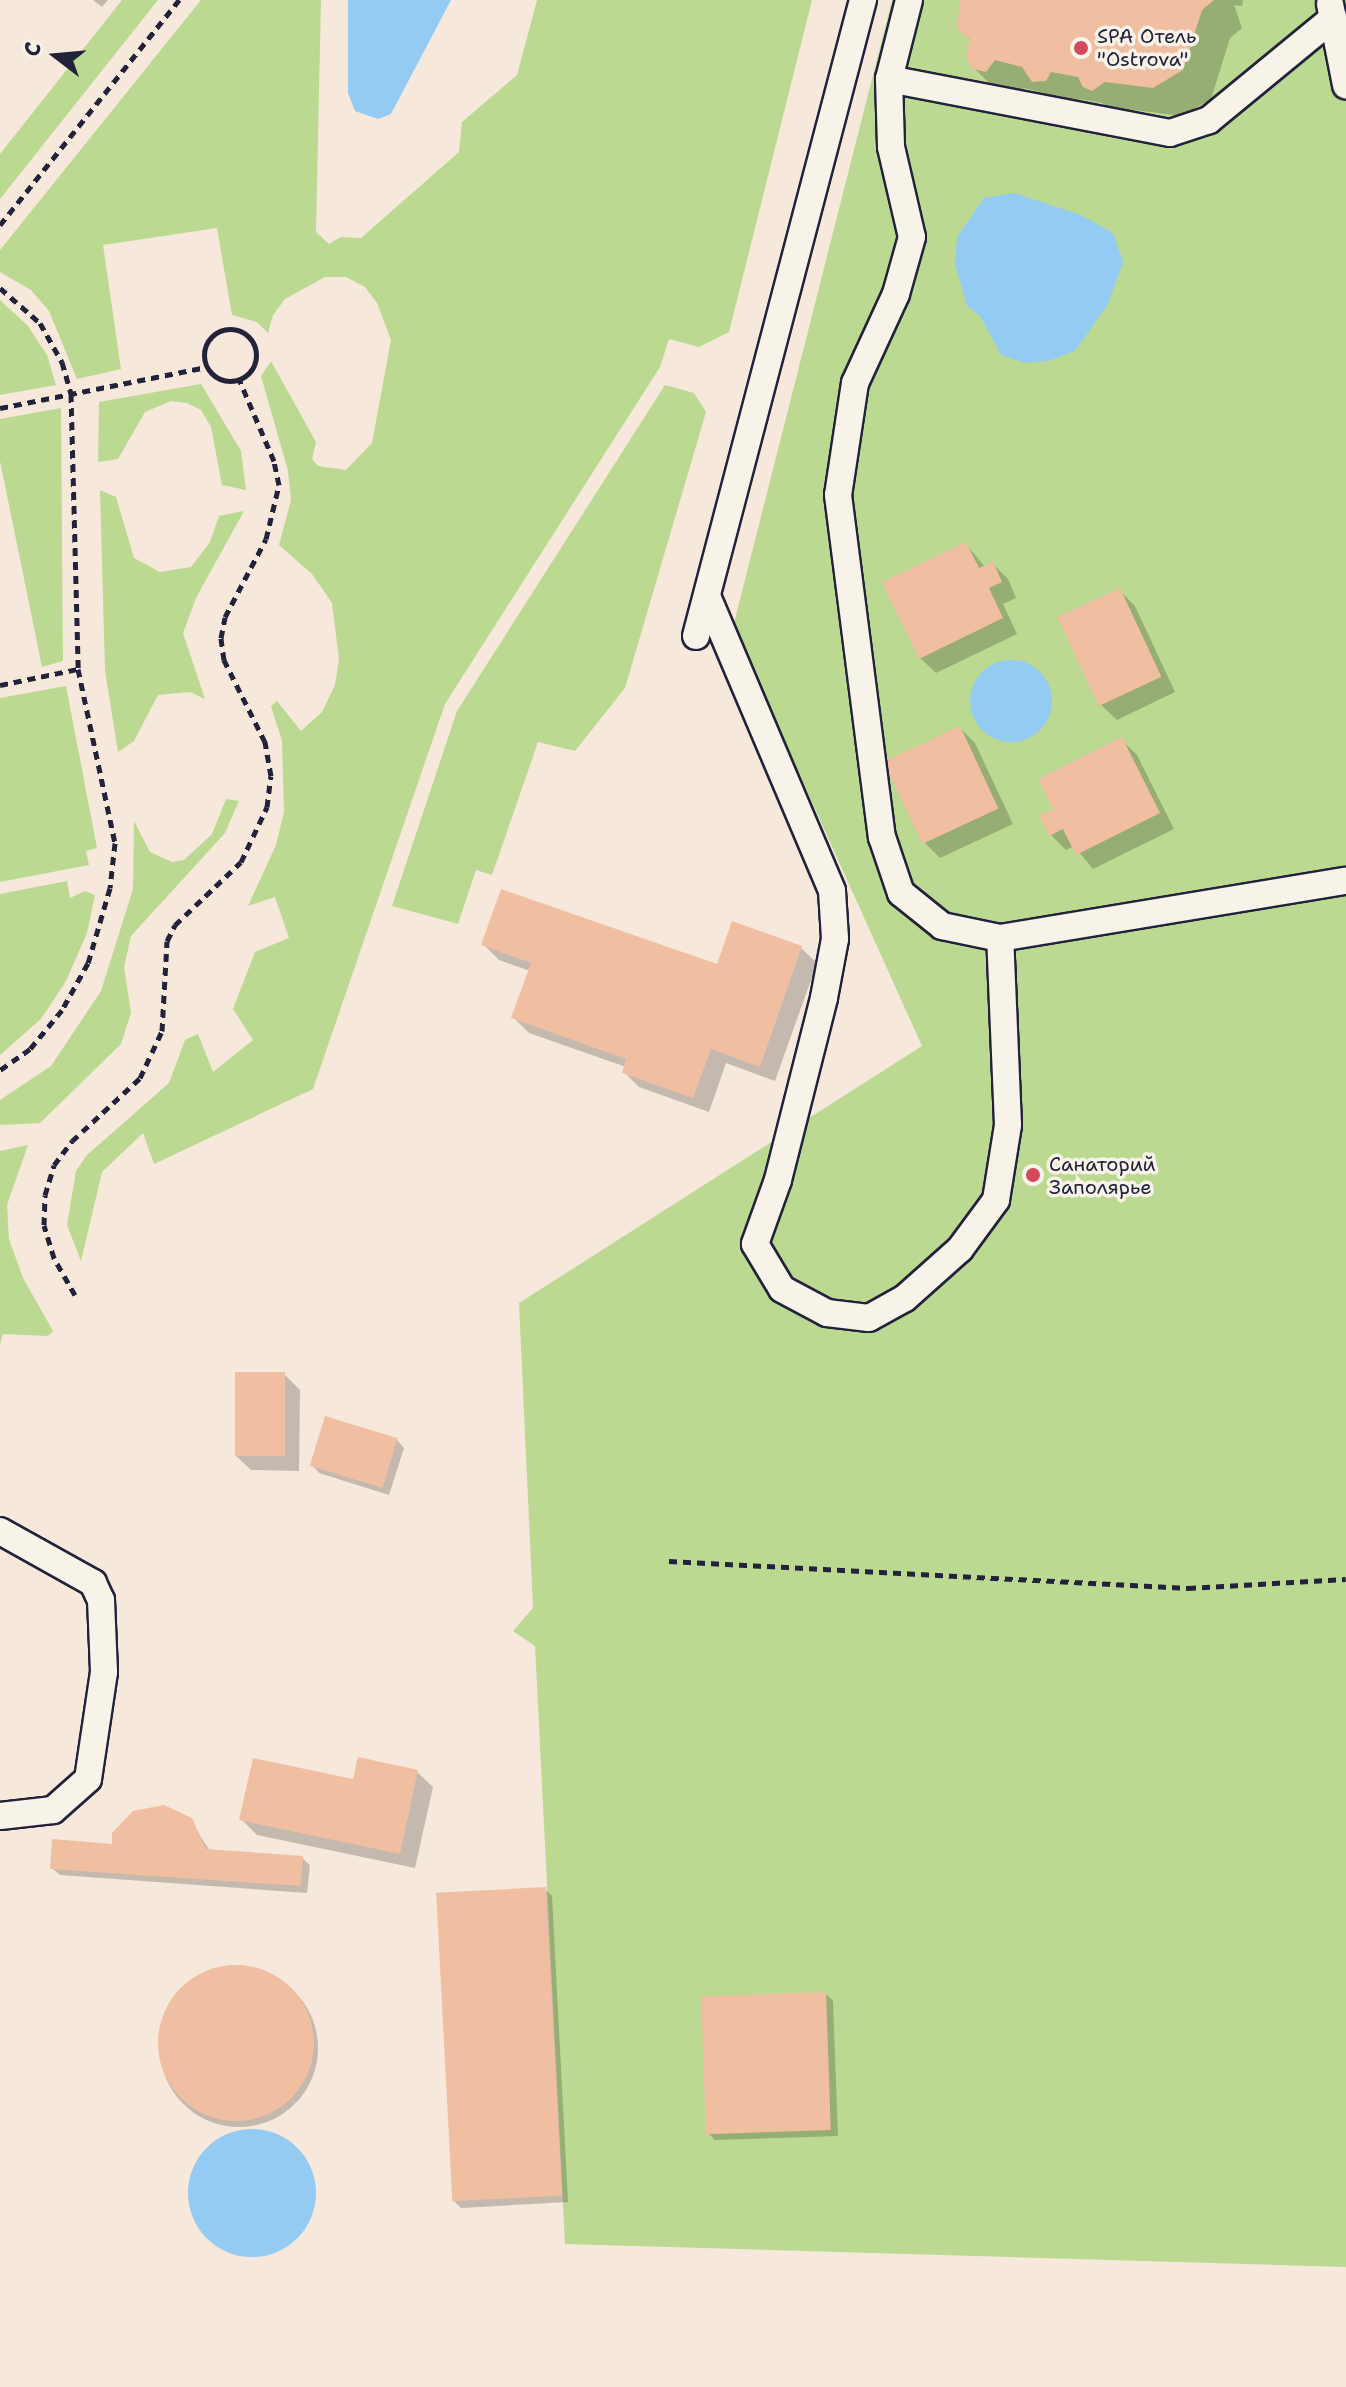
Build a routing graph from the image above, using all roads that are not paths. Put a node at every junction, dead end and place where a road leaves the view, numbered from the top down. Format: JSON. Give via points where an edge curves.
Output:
{"nodes":[{"id":1,"x":863,"y":0,"type":"edge"},
{"id":2,"x":909,"y":0,"type":"edge"},
{"id":3,"x":1331,"y":9,"type":"edge"},
{"id":4,"x":889,"y":79,"type":"junction"},
{"id":5,"x":1346,"y":85,"type":"edge"},
{"id":6,"x":707,"y":596,"type":"junction"},
{"id":7,"x":696,"y":636,"type":"dead end"},
{"id":8,"x":1346,"y":881,"type":"edge"},
{"id":9,"x":1000,"y":938,"type":"junction"},
{"id":10,"x":0,"y":1531,"type":"edge"},
{"id":11,"x":0,"y":1816,"type":"edge"}],
"edges":[{"from":1,"to":6,"type":"lane"},
{"from":2,"to":4,"type":"lane"},
{"from":3,"to":4,"type":"lane","via":[[1209,120],[1170,133]]},
{"from":3,"to":5,"type":"lane"},
{"from":4,"to":9,"type":"lane","via":[[891,147],[912,237],[896,294],[855,383],[838,495],[882,837],[901,893],[942,926]]},
{"from":6,"to":7,"type":"lane"},
{"from":6,"to":9,"type":"lane","via":[[832,891],[835,939],[824,998],[778,1180],[755,1244],[782,1289],[827,1313],[869,1318],[905,1298],[960,1249],[996,1200],[1008,1125]]},
{"from":8,"to":9,"type":"lane"},
{"from":10,"to":11,"type":"lane","via":[[93,1583],[101,1600],[104,1672],[88,1779],[53,1810]]}]}
